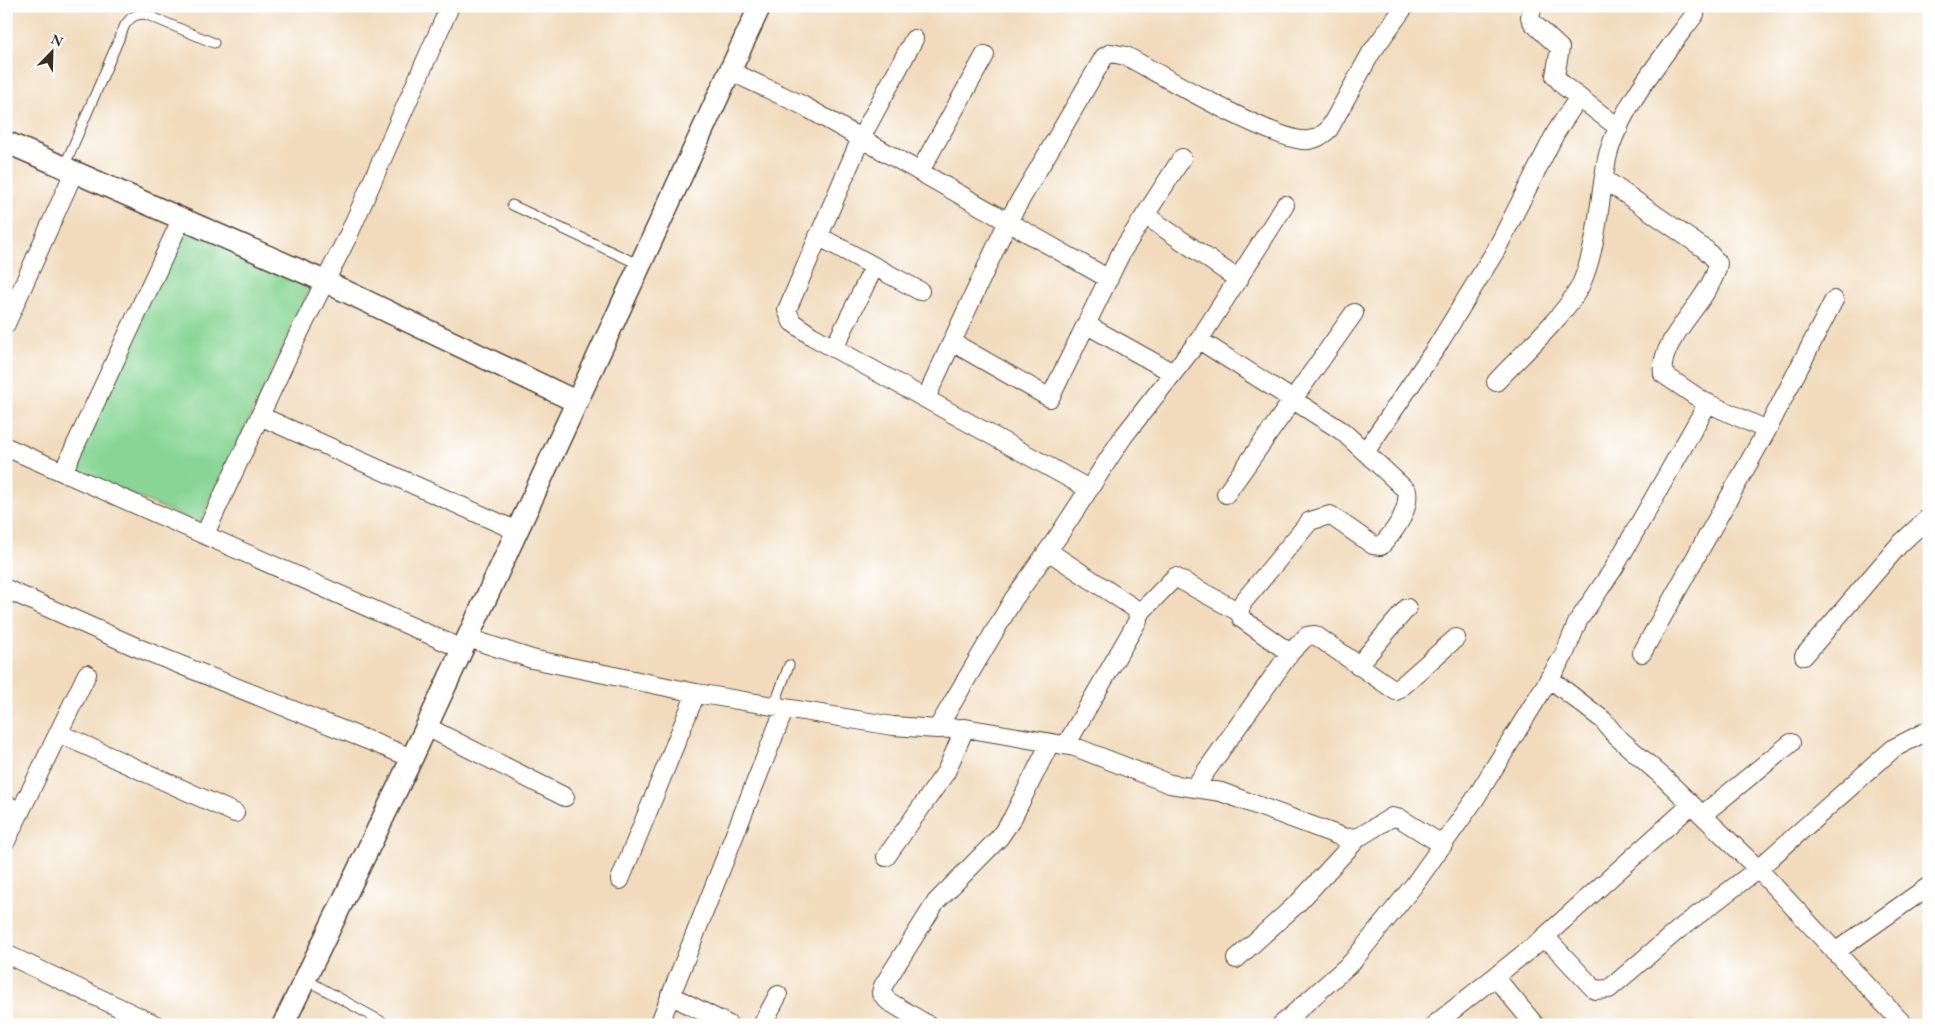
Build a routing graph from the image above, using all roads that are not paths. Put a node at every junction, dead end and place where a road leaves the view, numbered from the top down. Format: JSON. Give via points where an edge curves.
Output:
{"nodes":[{"id":1,"x":450,"y":6,"type":"edge"},
{"id":2,"x":760,"y":6,"type":"edge"},
{"id":3,"x":1405,"y":6,"type":"edge"},
{"id":4,"x":1533,"y":6,"type":"edge"},
{"id":5,"x":1696,"y":6,"type":"edge"},
{"id":6,"x":914,"y":39,"type":"dead end"},
{"id":7,"x":214,"y":43,"type":"dead end"},
{"id":8,"x":985,"y":55,"type":"dead end"},
{"id":9,"x":730,"y":71,"type":"junction"},
{"id":10,"x":1579,"y":97,"type":"junction"},
{"id":11,"x":1619,"y":128,"type":"junction"},
{"id":12,"x":861,"y":138,"type":"junction"},
{"id":13,"x":6,"y":142,"type":"edge"},
{"id":14,"x":1182,"y":158,"type":"dead end"},
{"id":15,"x":69,"y":170,"type":"junction"},
{"id":16,"x":920,"y":171,"type":"junction"},
{"id":17,"x":1604,"y":179,"type":"junction"},
{"id":18,"x":512,"y":205,"type":"dead end"},
{"id":19,"x":1286,"y":205,"type":"dead end"},
{"id":20,"x":1145,"y":215,"type":"junction"},
{"id":21,"x":181,"y":220,"type":"junction"},
{"id":22,"x":1008,"y":221,"type":"junction"},
{"id":23,"x":818,"y":236,"type":"junction"},
{"id":24,"x":640,"y":265,"type":"junction"},
{"id":25,"x":874,"y":266,"type":"junction"},
{"id":26,"x":1109,"y":279,"type":"junction"},
{"id":27,"x":1239,"y":280,"type":"junction"},
{"id":28,"x":324,"y":282,"type":"junction"},
{"id":29,"x":920,"y":291,"type":"dead end"},
{"id":30,"x":1834,"y":300,"type":"dead end"},
{"id":31,"x":1354,"y":313,"type":"dead end"},
{"id":32,"x":6,"y":324,"type":"edge"},
{"id":33,"x":1087,"y":325,"type":"junction"},
{"id":34,"x":1199,"y":340,"type":"junction"},
{"id":35,"x":952,"y":342,"type":"junction"},
{"id":36,"x":834,"y":348,"type":"junction"},
{"id":37,"x":1173,"y":373,"type":"junction"},
{"id":38,"x":1496,"y":382,"type":"dead end"},
{"id":39,"x":926,"y":398,"type":"junction"},
{"id":40,"x":1293,"y":399,"type":"junction"},
{"id":41,"x":577,"y":402,"type":"junction"},
{"id":42,"x":1708,"y":403,"type":"junction"},
{"id":43,"x":260,"y":416,"type":"junction"},
{"id":44,"x":1767,"y":430,"type":"junction"},
{"id":45,"x":6,"y":447,"type":"edge"},
{"id":46,"x":1365,"y":452,"type":"junction"},
{"id":47,"x":63,"y":472,"type":"junction"},
{"id":48,"x":1089,"y":489,"type":"junction"},
{"id":49,"x":1226,"y":494,"type":"dead end"},
{"id":50,"x":1929,"y":517,"type":"edge"},
{"id":51,"x":517,"y":531,"type":"junction"},
{"id":52,"x":205,"y":534,"type":"junction"},
{"id":53,"x":1048,"y":551,"type":"junction"},
{"id":54,"x":6,"y":588,"type":"edge"},
{"id":55,"x":1407,"y":608,"type":"dead end"},
{"id":56,"x":1239,"y":612,"type":"junction"},
{"id":57,"x":1139,"y":614,"type":"junction"},
{"id":58,"x":1456,"y":638,"type":"dead end"},
{"id":59,"x":465,"y":644,"type":"junction"},
{"id":60,"x":1290,"y":653,"type":"junction"},
{"id":61,"x":1642,"y":653,"type":"dead end"},
{"id":62,"x":1804,"y":656,"type":"dead end"},
{"id":63,"x":789,"y":665,"type":"dead end"},
{"id":64,"x":1358,"y":666,"type":"junction"},
{"id":65,"x":87,"y":674,"type":"dead end"},
{"id":66,"x":1549,"y":678,"type":"junction"},
{"id":67,"x":696,"y":693,"type":"junction"},
{"id":68,"x":779,"y":707,"type":"junction"},
{"id":69,"x":426,"y":727,"type":"junction"},
{"id":70,"x":965,"y":728,"type":"junction"},
{"id":71,"x":937,"y":729,"type":"junction"},
{"id":72,"x":1929,"y":730,"type":"edge"},
{"id":73,"x":58,"y":732,"type":"junction"},
{"id":74,"x":1791,"y":743,"type":"dead end"},
{"id":75,"x":1058,"y":744,"type":"junction"},
{"id":76,"x":412,"y":758,"type":"junction"},
{"id":77,"x":1194,"y":788,"type":"junction"},
{"id":78,"x":566,"y":797,"type":"dead end"},
{"id":79,"x":13,"y":808,"type":"edge"},
{"id":80,"x":1696,"y":810,"type":"junction"},
{"id":81,"x":235,"y":812,"type":"dead end"},
{"id":82,"x":1359,"y":837,"type":"junction"},
{"id":83,"x":6,"y":841,"type":"edge"},
{"id":84,"x":1443,"y":845,"type":"junction"},
{"id":85,"x":886,"y":857,"type":"dead end"},
{"id":86,"x":1758,"y":869,"type":"junction"},
{"id":87,"x":620,"y":880,"type":"dead end"},
{"id":88,"x":1929,"y":886,"type":"edge"},
{"id":89,"x":1540,"y":942,"type":"junction"},
{"id":90,"x":1835,"y":952,"type":"junction"},
{"id":91,"x":6,"y":954,"type":"edge"},
{"id":92,"x":1236,"y":958,"type":"dead end"},
{"id":93,"x":1495,"y":977,"type":"junction"},
{"id":94,"x":305,"y":979,"type":"junction"},
{"id":95,"x":670,"y":995,"type":"junction"},
{"id":96,"x":778,"y":995,"type":"dead end"},
{"id":97,"x":1897,"y":1022,"type":"edge"},
{"id":98,"x":156,"y":1025,"type":"edge"},
{"id":99,"x":284,"y":1025,"type":"edge"},
{"id":100,"x":388,"y":1025,"type":"edge"},
{"id":101,"x":658,"y":1025,"type":"edge"},
{"id":102,"x":729,"y":1025,"type":"edge"},
{"id":103,"x":762,"y":1025,"type":"edge"},
{"id":104,"x":928,"y":1025,"type":"edge"},
{"id":105,"x":1281,"y":1025,"type":"edge"},
{"id":106,"x":1434,"y":1025,"type":"edge"},
{"id":107,"x":1535,"y":1025,"type":"edge"}],
"edges":[{"from":1,"to":28,"type":"street","via":[[348,236]]},
{"from":2,"to":9,"type":"street"},
{"from":3,"to":22,"type":"street","via":[[1371,53],[1329,130],[1308,141],[1249,122],[1126,56],[1111,53],[1104,57],[1084,89]]},
{"from":4,"to":10,"type":"street","via":[[1530,17],[1533,23],[1560,48],[1555,76]]},
{"from":5,"to":11,"type":"street","via":[[1695,14]]},
{"from":6,"to":12,"type":"street"},
{"from":7,"to":15,"type":"lane","via":[[145,14],[131,17],[125,25]]},
{"from":8,"to":16,"type":"street"},
{"from":9,"to":12,"type":"street","via":[[802,105]]},
{"from":9,"to":24,"type":"street"},
{"from":10,"to":11,"type":"street"},
{"from":10,"to":46,"type":"street","via":[[1556,132],[1496,250],[1436,348]]},
{"from":11,"to":17,"type":"street"},
{"from":12,"to":16,"type":"street"},
{"from":12,"to":23,"type":"street"},
{"from":13,"to":15,"type":"street"},
{"from":14,"to":20,"type":"street"},
{"from":15,"to":21,"type":"street"},
{"from":15,"to":32,"type":"street"},
{"from":16,"to":22,"type":"street"},
{"from":17,"to":38,"type":"street","via":[[1582,282],[1569,303]]},
{"from":17,"to":42,"type":"street","via":[[1706,250],[1718,262],[1717,272],[1667,350],[1661,366],[1666,379]]},
{"from":18,"to":24,"type":"lane"},
{"from":19,"to":27,"type":"street"},
{"from":20,"to":26,"type":"street"},
{"from":20,"to":27,"type":"street"},
{"from":21,"to":28,"type":"street"},
{"from":21,"to":47,"type":"street"},
{"from":22,"to":26,"type":"street"},
{"from":22,"to":35,"type":"street"},
{"from":23,"to":25,"type":"street"},
{"from":23,"to":36,"type":"street","via":[[787,310],[792,322]]},
{"from":24,"to":41,"type":"street"},
{"from":25,"to":29,"type":"street"},
{"from":25,"to":36,"type":"street"},
{"from":26,"to":33,"type":"street"},
{"from":27,"to":34,"type":"street"},
{"from":28,"to":41,"type":"street"},
{"from":28,"to":43,"type":"street"},
{"from":30,"to":44,"type":"street"},
{"from":31,"to":40,"type":"street"},
{"from":33,"to":35,"type":"street","via":[[1050,398]]},
{"from":33,"to":37,"type":"street"},
{"from":34,"to":37,"type":"street"},
{"from":34,"to":40,"type":"street"},
{"from":35,"to":39,"type":"street"},
{"from":36,"to":39,"type":"street"},
{"from":37,"to":48,"type":"street","via":[[1122,437]]},
{"from":39,"to":48,"type":"street"},
{"from":40,"to":46,"type":"street","via":[[1342,431]]},
{"from":40,"to":49,"type":"street"},
{"from":41,"to":51,"type":"street"},
{"from":42,"to":44,"type":"street"},
{"from":42,"to":66,"type":"street","via":[[1614,568],[1578,621],[1564,655]]},
{"from":43,"to":51,"type":"street"},
{"from":43,"to":52,"type":"street"},
{"from":44,"to":61,"type":"street"},
{"from":45,"to":47,"type":"street"},
{"from":46,"to":56,"type":"street","via":[[1407,491],[1406,509],[1387,539],[1381,546],[1373,545],[1330,515],[1318,517],[1310,521],[1243,602]]},
{"from":47,"to":52,"type":"street"},
{"from":48,"to":53,"type":"street"},
{"from":50,"to":62,"type":"street","via":[[1899,545]]},
{"from":51,"to":59,"type":"street"},
{"from":52,"to":59,"type":"street"},
{"from":53,"to":57,"type":"street"},
{"from":53,"to":71,"type":"street","via":[[1013,600]]},
{"from":54,"to":76,"type":"street","via":[[136,647]]},
{"from":55,"to":64,"type":"street"},
{"from":56,"to":57,"type":"street","via":[[1175,577]]},
{"from":56,"to":60,"type":"street","via":[[1242,619]]},
{"from":57,"to":75,"type":"street"},
{"from":58,"to":64,"type":"street","via":[[1396,691]]},
{"from":59,"to":67,"type":"street"},
{"from":59,"to":69,"type":"street"},
{"from":60,"to":64,"type":"street","via":[[1307,636],[1315,635]]},
{"from":60,"to":77,"type":"street"},
{"from":63,"to":68,"type":"lane"},
{"from":65,"to":73,"type":"street"},
{"from":66,"to":80,"type":"street","via":[[1589,708]]},
{"from":66,"to":84,"type":"street"},
{"from":67,"to":68,"type":"street"},
{"from":67,"to":87,"type":"street"},
{"from":68,"to":71,"type":"street","via":[[893,726]]},
{"from":68,"to":95,"type":"street"},
{"from":69,"to":76,"type":"street"},
{"from":69,"to":78,"type":"street"},
{"from":70,"to":71,"type":"street"},
{"from":70,"to":75,"type":"street"},
{"from":70,"to":85,"type":"street","via":[[946,772]]},
{"from":72,"to":86,"type":"street","via":[[1894,748]]},
{"from":73,"to":79,"type":"street"},
{"from":73,"to":81,"type":"street"},
{"from":74,"to":80,"type":"street"},
{"from":75,"to":77,"type":"street","via":[[1101,756],[1170,784]]},
{"from":75,"to":104,"type":"street","via":[[1008,826],[986,854],[946,889],[883,986],[881,993],[888,1001]]},
{"from":76,"to":94,"type":"street"},
{"from":77,"to":82,"type":"street","via":[[1221,792],[1345,838]]},
{"from":79,"to":83,"type":"street"},
{"from":80,"to":86,"type":"street"},
{"from":80,"to":89,"type":"street"},
{"from":82,"to":84,"type":"street","via":[[1392,816]]},
{"from":82,"to":92,"type":"street","via":[[1299,902]]},
{"from":84,"to":105,"type":"street","via":[[1352,962]]},
{"from":86,"to":89,"type":"street","via":[[1678,930],[1609,989],[1596,990],[1552,944]]},
{"from":86,"to":90,"type":"street"},
{"from":88,"to":90,"type":"street"},
{"from":89,"to":93,"type":"street"},
{"from":90,"to":97,"type":"street"},
{"from":91,"to":98,"type":"street"},
{"from":93,"to":106,"type":"street"},
{"from":93,"to":107,"type":"street"},
{"from":94,"to":99,"type":"street"},
{"from":94,"to":100,"type":"lane"},
{"from":95,"to":101,"type":"street"},
{"from":95,"to":102,"type":"street"},
{"from":96,"to":103,"type":"street"}]}
